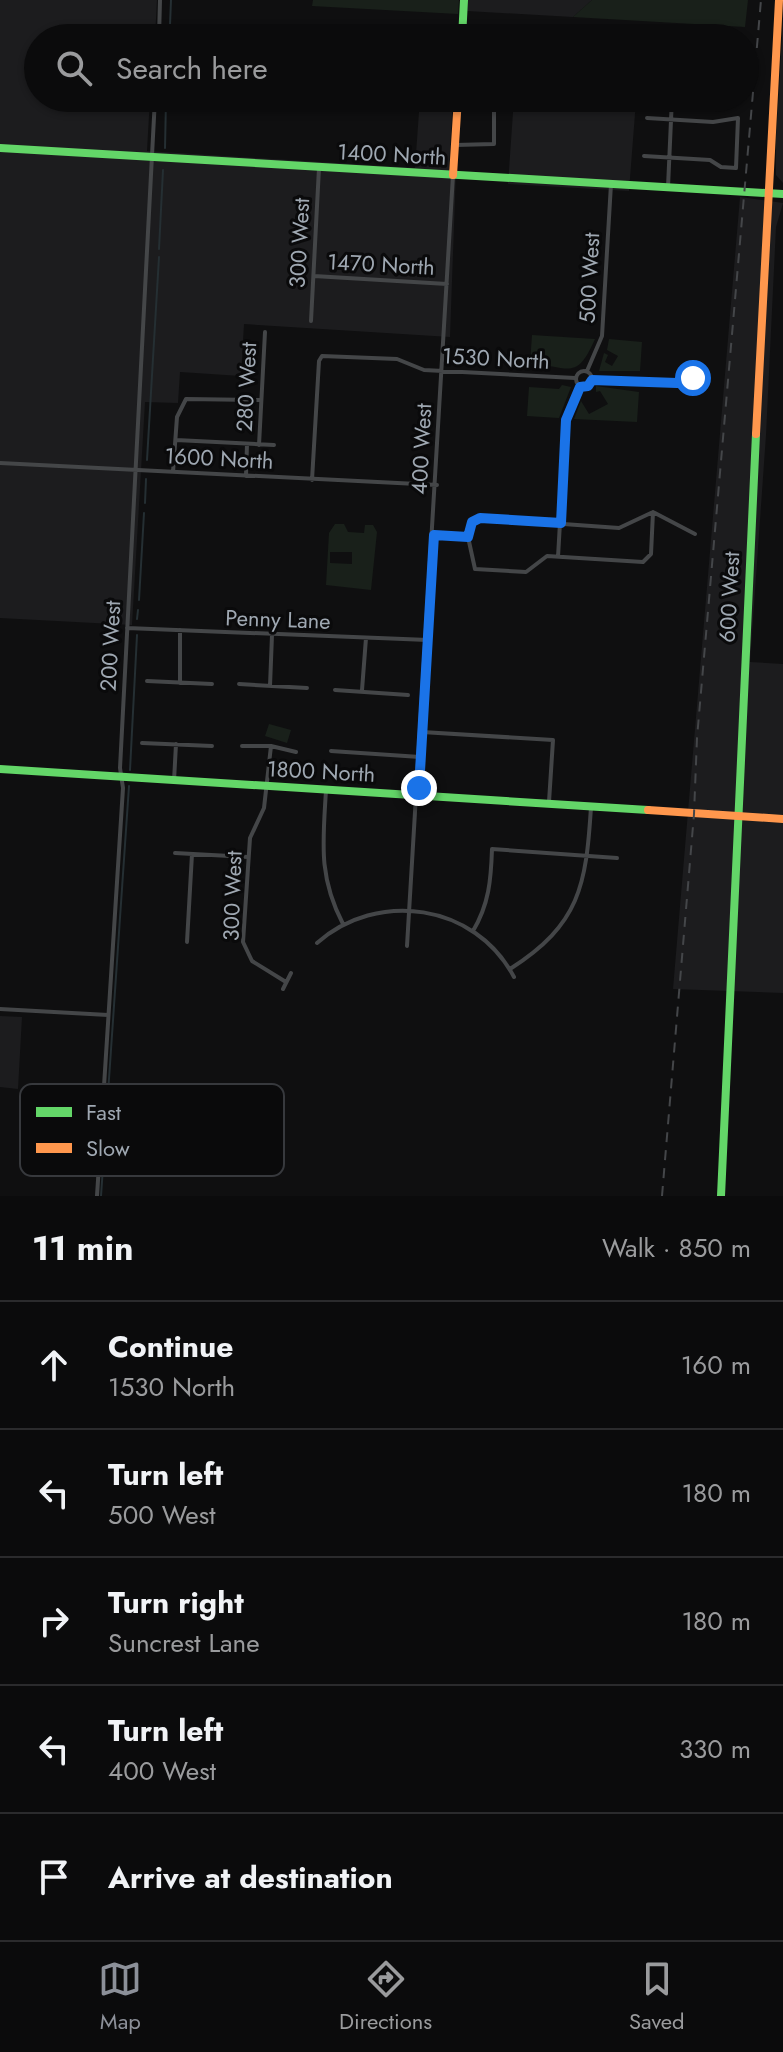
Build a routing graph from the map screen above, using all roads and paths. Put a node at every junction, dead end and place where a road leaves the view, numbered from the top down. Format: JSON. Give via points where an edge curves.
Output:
{"nodes":[{"id":1,"x":160,"y":0,"type":"edge"},
{"id":2,"x":464,"y":0,"type":"edge"},
{"id":3,"x":779,"y":0,"type":"edge"},
{"id":4,"x":159,"y":24,"type":"edge"},
{"id":5,"x":463,"y":24,"type":"edge"},
{"id":6,"x":154,"y":112,"type":"edge"},
{"id":7,"x":457,"y":112,"type":"edge"},
{"id":8,"x":494,"y":112,"type":"edge"},
{"id":9,"x":671,"y":112,"type":"edge"},
{"id":10,"x":647,"y":118,"type":"dead end"},
{"id":11,"x":671,"y":118,"type":"junction"},
{"id":12,"x":455,"y":145,"type":"junction"},
{"id":13,"x":0,"y":148,"type":"edge"},
{"id":14,"x":644,"y":156,"type":"dead end"},
{"id":15,"x":669,"y":157,"type":"junction"},
{"id":16,"x":151,"y":158,"type":"junction"},
{"id":17,"x":319,"y":168,"type":"junction"},
{"id":18,"x":453,"y":175,"type":"junction"},
{"id":19,"x":611,"y":184,"type":"junction"},
{"id":20,"x":668,"y":187,"type":"junction"},
{"id":21,"x":768,"y":193,"type":"junction"},
{"id":22,"x":783,"y":194,"type":"edge"},
{"id":23,"x":313,"y":276,"type":"junction"},
{"id":24,"x":447,"y":284,"type":"junction"},
{"id":25,"x":311,"y":321,"type":"dead end"},
{"id":26,"x":265,"y":332,"type":"dead end"},
{"id":27,"x":443,"y":371,"type":"junction"},
{"id":28,"x":587,"y":371,"type":"junction"},
{"id":29,"x":575,"y":378,"type":"junction"},
{"id":30,"x":693,"y":378,"type":"dead end"},
{"id":31,"x":592,"y":380,"type":"junction"},
{"id":32,"x":580,"y":387,"type":"junction"},
{"id":33,"x":261,"y":400,"type":"junction"},
{"id":34,"x":175,"y":440,"type":"junction"},
{"id":35,"x":247,"y":444,"type":"junction"},
{"id":36,"x":259,"y":445,"type":"junction"},
{"id":37,"x":274,"y":445,"type":"dead end"},
{"id":38,"x":0,"y":463,"type":"edge"},
{"id":39,"x":136,"y":471,"type":"junction"},
{"id":40,"x":173,"y":472,"type":"junction"},
{"id":41,"x":246,"y":476,"type":"junction"},
{"id":42,"x":312,"y":480,"type":"junction"},
{"id":43,"x":437,"y":485,"type":"junction"},
{"id":44,"x":653,"y":512,"type":"junction"},
{"id":45,"x":561,"y":523,"type":"junction"},
{"id":46,"x":695,"y":534,"type":"dead end"},
{"id":47,"x":434,"y":535,"type":"junction"},
{"id":48,"x":468,"y":537,"type":"junction"},
{"id":49,"x":558,"y":557,"type":"junction"},
{"id":50,"x":127,"y":628,"type":"junction"},
{"id":51,"x":180,"y":630,"type":"junction"},
{"id":52,"x":272,"y":635,"type":"junction"},
{"id":53,"x":366,"y":638,"type":"junction"},
{"id":54,"x":428,"y":640,"type":"junction"},
{"id":55,"x":147,"y":681,"type":"dead end"},
{"id":56,"x":180,"y":683,"type":"junction"},
{"id":57,"x":212,"y":684,"type":"dead end"},
{"id":58,"x":239,"y":684,"type":"dead end"},
{"id":59,"x":270,"y":686,"type":"junction"},
{"id":60,"x":307,"y":688,"type":"dead end"},
{"id":61,"x":335,"y":690,"type":"dead end"},
{"id":62,"x":362,"y":690,"type":"junction"},
{"id":63,"x":408,"y":695,"type":"dead end"},
{"id":64,"x":422,"y":732,"type":"junction"},
{"id":65,"x":142,"y":743,"type":"dead end"},
{"id":66,"x":176,"y":744,"type":"junction"},
{"id":67,"x":212,"y":746,"type":"dead end"},
{"id":68,"x":242,"y":746,"type":"dead end"},
{"id":69,"x":271,"y":746,"type":"junction"},
{"id":70,"x":331,"y":751,"type":"dead end"},
{"id":71,"x":296,"y":752,"type":"dead end"},
{"id":72,"x":420,"y":757,"type":"junction"},
{"id":73,"x":0,"y":769,"type":"edge"},
{"id":74,"x":121,"y":778,"type":"junction"},
{"id":75,"x":174,"y":781,"type":"junction"},
{"id":76,"x":267,"y":786,"type":"junction"},
{"id":77,"x":326,"y":789,"type":"junction"},
{"id":78,"x":418,"y":794,"type":"junction"},
{"id":79,"x":549,"y":802,"type":"junction"},
{"id":80,"x":591,"y":805,"type":"junction"},
{"id":81,"x":736,"y":816,"type":"junction"},
{"id":82,"x":783,"y":819,"type":"edge"},
{"id":83,"x":175,"y":853,"type":"dead end"},
{"id":84,"x":192,"y":854,"type":"junction"},
{"id":85,"x":588,"y":856,"type":"junction"},
{"id":86,"x":248,"y":857,"type":"junction"},
{"id":87,"x":617,"y":858,"type":"dead end"},
{"id":88,"x":410,"y":910,"type":"junction"},
{"id":89,"x":343,"y":924,"type":"junction"},
{"id":90,"x":473,"y":931,"type":"junction"},
{"id":91,"x":187,"y":942,"type":"dead end"},
{"id":92,"x":317,"y":943,"type":"dead end"},
{"id":93,"x":407,"y":946,"type":"dead end"},
{"id":94,"x":510,"y":969,"type":"junction"},
{"id":95,"x":291,"y":973,"type":"dead end"},
{"id":96,"x":514,"y":977,"type":"dead end"},
{"id":97,"x":286,"y":982,"type":"junction"},
{"id":98,"x":283,"y":989,"type":"dead end"},
{"id":99,"x":0,"y":1009,"type":"edge"},
{"id":100,"x":108,"y":1015,"type":"junction"},
{"id":101,"x":104,"y":1084,"type":"edge"},
{"id":102,"x":98,"y":1176,"type":"edge"},
{"id":103,"x":97,"y":1196,"type":"edge"},
{"id":104,"x":721,"y":1196,"type":"edge"}],
"edges":[{"from":1,"to":4,"type":"street"},
{"from":2,"to":5,"type":"street"},
{"from":3,"to":21,"type":"street","name":"600 West"},
{"from":6,"to":16,"type":"street","name":"200 West"},
{"from":7,"to":12,"type":"street","name":"400 West"},
{"from":8,"to":12,"type":"street","via":[[491,147]]},
{"from":9,"to":11,"type":"street"},
{"from":10,"to":11,"type":"street"},
{"from":11,"to":15,"type":"street"},
{"from":11,"to":15,"type":"street","via":[[738,118],[736,168]]},
{"from":12,"to":18,"type":"street","name":"400 West"},
{"from":13,"to":16,"type":"street","name":"1400 North"},
{"from":14,"to":15,"type":"street"},
{"from":15,"to":20,"type":"street"},
{"from":16,"to":17,"type":"street","name":"1400 North"},
{"from":16,"to":39,"type":"street","name":"200 West"},
{"from":17,"to":18,"type":"street","name":"1400 North"},
{"from":17,"to":23,"type":"street","name":"300 West"},
{"from":18,"to":19,"type":"street","name":"1400 North"},
{"from":18,"to":24,"type":"street","name":"400 West"},
{"from":19,"to":20,"type":"street","name":"1400 North"},
{"from":19,"to":28,"type":"street","name":"500 West","via":[[602,336]]},
{"from":20,"to":21,"type":"street","name":"1400 North"},
{"from":21,"to":22,"type":"street","name":"1400 North"},
{"from":21,"to":81,"type":"street","name":"600 West"},
{"from":23,"to":24,"type":"street","name":"1470 North"},
{"from":23,"to":25,"type":"street","name":"300 West"},
{"from":24,"to":27,"type":"street","name":"400 West"},
{"from":26,"to":33,"type":"street","name":"280 West"},
{"from":27,"to":29,"type":"street","name":"1530 North"},
{"from":27,"to":42,"type":"street","name":"1530 North","via":[[397,359],[322,356]]},
{"from":27,"to":43,"type":"street","name":"400 West"},
{"from":28,"to":29,"type":"street"},
{"from":28,"to":31,"type":"street"},
{"from":29,"to":32,"type":"street"},
{"from":30,"to":31,"type":"street","via":[[677,383]]},
{"from":31,"to":32,"type":"street"},
{"from":32,"to":45,"type":"street","via":[[566,420]]},
{"from":33,"to":34,"type":"street","via":[[189,397],[177,413]]},
{"from":33,"to":36,"type":"street","name":"280 West"},
{"from":34,"to":35,"type":"street"},
{"from":34,"to":40,"type":"street"},
{"from":35,"to":36,"type":"street"},
{"from":35,"to":41,"type":"street"},
{"from":36,"to":37,"type":"street"},
{"from":38,"to":39,"type":"street","name":"1600 North"},
{"from":39,"to":40,"type":"street","name":"1600 North"},
{"from":39,"to":50,"type":"street","name":"200 West"},
{"from":40,"to":41,"type":"street","name":"1600 North"},
{"from":41,"to":42,"type":"street","name":"1600 North"},
{"from":42,"to":43,"type":"street","name":"1600 North"},
{"from":43,"to":47,"type":"street","name":"400 West"},
{"from":44,"to":45,"type":"street","via":[[619,528]]},
{"from":44,"to":46,"type":"street"},
{"from":44,"to":49,"type":"street","via":[[651,554],[643,562]]},
{"from":45,"to":48,"type":"street","via":[[480,518],[472,522]]},
{"from":45,"to":49,"type":"street"},
{"from":47,"to":48,"type":"street"},
{"from":47,"to":54,"type":"street","name":"400 West"},
{"from":48,"to":49,"type":"street","via":[[472,565],[479,571],[526,572],[541,559]]},
{"from":50,"to":51,"type":"street","name":"Penny Lane"},
{"from":50,"to":74,"type":"street","name":"200 West"},
{"from":51,"to":52,"type":"street","name":"Penny Lane"},
{"from":51,"to":56,"type":"street"},
{"from":52,"to":53,"type":"street","name":"Penny Lane"},
{"from":52,"to":59,"type":"street"},
{"from":53,"to":54,"type":"street","name":"Penny Lane"},
{"from":53,"to":62,"type":"street"},
{"from":54,"to":64,"type":"street","name":"400 West"},
{"from":55,"to":56,"type":"street"},
{"from":56,"to":57,"type":"street"},
{"from":58,"to":59,"type":"street"},
{"from":59,"to":60,"type":"street"},
{"from":61,"to":62,"type":"street"},
{"from":62,"to":63,"type":"street"},
{"from":64,"to":72,"type":"street","name":"400 West"},
{"from":64,"to":79,"type":"street","via":[[553,740]]},
{"from":65,"to":66,"type":"street"},
{"from":66,"to":67,"type":"street"},
{"from":66,"to":75,"type":"street"},
{"from":68,"to":69,"type":"street"},
{"from":69,"to":71,"type":"street"},
{"from":69,"to":76,"type":"street","name":"300 West"},
{"from":70,"to":72,"type":"street"},
{"from":72,"to":78,"type":"street","name":"400 West"},
{"from":73,"to":74,"type":"street","name":"1800 North"},
{"from":74,"to":75,"type":"street","name":"1800 North"},
{"from":74,"to":100,"type":"street","name":"200 West"},
{"from":75,"to":76,"type":"street","name":"1800 North"},
{"from":76,"to":77,"type":"street","name":"1800 North"},
{"from":76,"to":86,"type":"street","name":"300 West"},
{"from":77,"to":78,"type":"street","name":"1800 North"},
{"from":77,"to":89,"type":"street","via":[[323,874]]},
{"from":78,"to":79,"type":"street","name":"1800 North"},
{"from":78,"to":88,"type":"street","name":"400 West"},
{"from":79,"to":80,"type":"street","name":"1800 North"},
{"from":80,"to":81,"type":"street","name":"1800 North"},
{"from":80,"to":85,"type":"street"},
{"from":81,"to":82,"type":"street","name":"1800 North"},
{"from":81,"to":104,"type":"street","name":"600 West"},
{"from":83,"to":84,"type":"street"},
{"from":84,"to":86,"type":"street"},
{"from":84,"to":91,"type":"street"},
{"from":85,"to":87,"type":"street"},
{"from":85,"to":90,"type":"street","via":[[492,849],[485,911]]},
{"from":85,"to":94,"type":"street","via":[[579,898],[567,920]]},
{"from":86,"to":97,"type":"street","name":"300 West","via":[[246,953]]},
{"from":88,"to":89,"type":"street","via":[[386,910]]},
{"from":88,"to":90,"type":"street","via":[[451,919]]},
{"from":88,"to":93,"type":"street","name":"400 West"},
{"from":89,"to":92,"type":"street"},
{"from":90,"to":94,"type":"street"},
{"from":94,"to":96,"type":"street"},
{"from":95,"to":97,"type":"street"},
{"from":97,"to":98,"type":"street"},
{"from":99,"to":100,"type":"street"},
{"from":100,"to":101,"type":"street","name":"200 West"},
{"from":102,"to":103,"type":"street","name":"200 West"}]}
